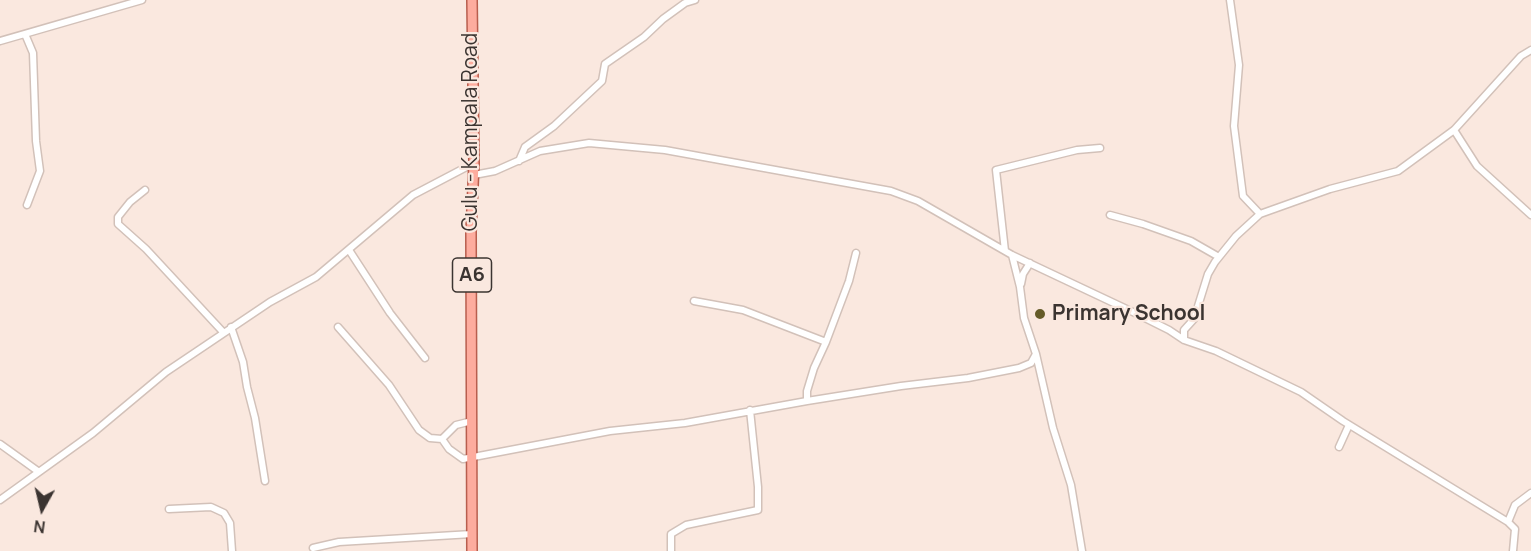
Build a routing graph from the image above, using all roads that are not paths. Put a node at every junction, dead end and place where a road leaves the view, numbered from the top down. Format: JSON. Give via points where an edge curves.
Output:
{"nodes":[{"id":1,"x":142,"y":0,"type":"edge"},
{"id":2,"x":472,"y":0,"type":"edge"},
{"id":3,"x":695,"y":0,"type":"edge"},
{"id":4,"x":1230,"y":0,"type":"edge"},
{"id":5,"x":25,"y":34,"type":"junction"},
{"id":6,"x":0,"y":41,"type":"edge"},
{"id":7,"x":1531,"y":50,"type":"edge"},
{"id":8,"x":1454,"y":130,"type":"junction"},
{"id":9,"x":1100,"y":148,"type":"dead end"},
{"id":10,"x":519,"y":161,"type":"junction"},
{"id":11,"x":474,"y":163,"type":"junction"},
{"id":12,"x":474,"y":175,"type":"junction"},
{"id":13,"x":145,"y":190,"type":"dead end"},
{"id":14,"x":27,"y":206,"type":"dead end"},
{"id":15,"x":1260,"y":214,"type":"junction"},
{"id":16,"x":1531,"y":214,"type":"edge"},
{"id":17,"x":1110,"y":215,"type":"dead end"},
{"id":18,"x":349,"y":250,"type":"junction"},
{"id":19,"x":856,"y":253,"type":"dead end"},
{"id":20,"x":1009,"y":253,"type":"junction"},
{"id":21,"x":1219,"y":257,"type":"junction"},
{"id":22,"x":1030,"y":263,"type":"junction"},
{"id":23,"x":1020,"y":287,"type":"junction"},
{"id":24,"x":694,"y":301,"type":"dead end"},
{"id":25,"x":231,"y":327,"type":"junction"},
{"id":26,"x":338,"y":327,"type":"dead end"},
{"id":27,"x":1169,"y":330,"type":"junction"},
{"id":28,"x":1184,"y":330,"type":"junction"},
{"id":29,"x":224,"y":332,"type":"junction"},
{"id":30,"x":1184,"y":340,"type":"junction"},
{"id":31,"x":826,"y":342,"type":"junction"},
{"id":32,"x":1036,"y":354,"type":"junction"},
{"id":33,"x":425,"y":358,"type":"dead end"},
{"id":34,"x":807,"y":401,"type":"junction"},
{"id":35,"x":750,"y":410,"type":"junction"},
{"id":36,"x":472,"y":421,"type":"junction"},
{"id":37,"x":1348,"y":425,"type":"junction"},
{"id":38,"x":442,"y":439,"type":"junction"},
{"id":39,"x":0,"y":444,"type":"edge"},
{"id":40,"x":1340,"y":447,"type":"dead end"},
{"id":41,"x":472,"y":458,"type":"junction"},
{"id":42,"x":39,"y":472,"type":"junction"},
{"id":43,"x":265,"y":481,"type":"dead end"},
{"id":44,"x":1531,"y":493,"type":"edge"},
{"id":45,"x":0,"y":500,"type":"edge"},
{"id":46,"x":169,"y":509,"type":"dead end"},
{"id":47,"x":1508,"y":522,"type":"junction"},
{"id":48,"x":472,"y":534,"type":"junction"},
{"id":49,"x":314,"y":548,"type":"dead end"},
{"id":50,"x":232,"y":551,"type":"edge"},
{"id":51,"x":472,"y":551,"type":"edge"},
{"id":52,"x":670,"y":551,"type":"edge"},
{"id":53,"x":1082,"y":551,"type":"edge"},
{"id":54,"x":1513,"y":551,"type":"edge"}],
"edges":[{"from":1,"to":5,"type":"street"},
{"from":2,"to":11,"type":"main road","name":"Gulu - Kampala Road","number":"A6"},
{"from":3,"to":10,"type":"street","via":[[685,3],[605,64],[602,81],[525,147]]},
{"from":4,"to":15,"type":"street","via":[[1239,65],[1234,126],[1243,196]]},
{"from":5,"to":6,"type":"street"},
{"from":5,"to":14,"type":"street","via":[[33,53],[40,171]]},
{"from":7,"to":8,"type":"street","via":[[1521,56]]},
{"from":8,"to":15,"type":"street","via":[[1398,171],[1330,189]]},
{"from":8,"to":16,"type":"street","via":[[1477,166]]},
{"from":9,"to":20,"type":"street","via":[[996,170]]},
{"from":10,"to":12,"type":"street"},
{"from":10,"to":20,"type":"street","via":[[540,151],[589,143],[665,150],[852,183],[918,201]]},
{"from":11,"to":12,"type":"main road","name":"Gulu - Kampala Road","number":"A6"},
{"from":11,"to":18,"type":"street","via":[[413,195]]},
{"from":12,"to":36,"type":"main road","name":"Gulu - Kampala Road","number":"A6"},
{"from":13,"to":29,"type":"street","via":[[130,202],[118,224]]},
{"from":15,"to":21,"type":"street"},
{"from":17,"to":21,"type":"street","via":[[1191,241]]},
{"from":18,"to":25,"type":"street","via":[[316,277]]},
{"from":18,"to":33,"type":"street"},
{"from":19,"to":31,"type":"street"},
{"from":20,"to":22,"type":"street"},
{"from":20,"to":23,"type":"street"},
{"from":21,"to":28,"type":"street","via":[[1208,274],[1194,319]]},
{"from":22,"to":23,"type":"street"},
{"from":22,"to":27,"type":"street"},
{"from":23,"to":32,"type":"street","via":[[1024,318]]},
{"from":24,"to":31,"type":"street","via":[[743,310]]},
{"from":25,"to":29,"type":"street"},
{"from":25,"to":43,"type":"street","via":[[243,362]]},
{"from":26,"to":38,"type":"street","via":[[389,385],[419,430],[430,438]]},
{"from":27,"to":28,"type":"street"},
{"from":27,"to":30,"type":"street"},
{"from":28,"to":30,"type":"street"},
{"from":29,"to":42,"type":"street","via":[[166,372]]},
{"from":30,"to":37,"type":"street","via":[[1301,392]]},
{"from":31,"to":34,"type":"street","via":[[814,368]]},
{"from":32,"to":34,"type":"street","via":[[1031,363],[1019,368]]},
{"from":32,"to":53,"type":"street","via":[[1071,485]]},
{"from":34,"to":35,"type":"street"},
{"from":35,"to":41,"type":"street","via":[[686,423],[610,431]]},
{"from":35,"to":52,"type":"street","via":[[758,510],[686,525],[671,534]]},
{"from":36,"to":38,"type":"street","via":[[456,425]]},
{"from":36,"to":41,"type":"main road","name":"Gulu - Kampala Road","number":"A6"},
{"from":37,"to":40,"type":"street"},
{"from":37,"to":47,"type":"street"},
{"from":38,"to":41,"type":"street","via":[[463,459]]},
{"from":39,"to":42,"type":"street"},
{"from":41,"to":48,"type":"main road","name":"Gulu - Kampala Road","number":"A6"},
{"from":42,"to":45,"type":"street"},
{"from":44,"to":47,"type":"street","via":[[1515,505]]},
{"from":46,"to":50,"type":"street","via":[[211,507],[224,513],[230,523]]},
{"from":47,"to":54,"type":"street","via":[[1515,529]]},
{"from":48,"to":49,"type":"street","via":[[339,542]]},
{"from":48,"to":51,"type":"main road","name":"Gulu - Kampala Road","number":"A6"}]}
